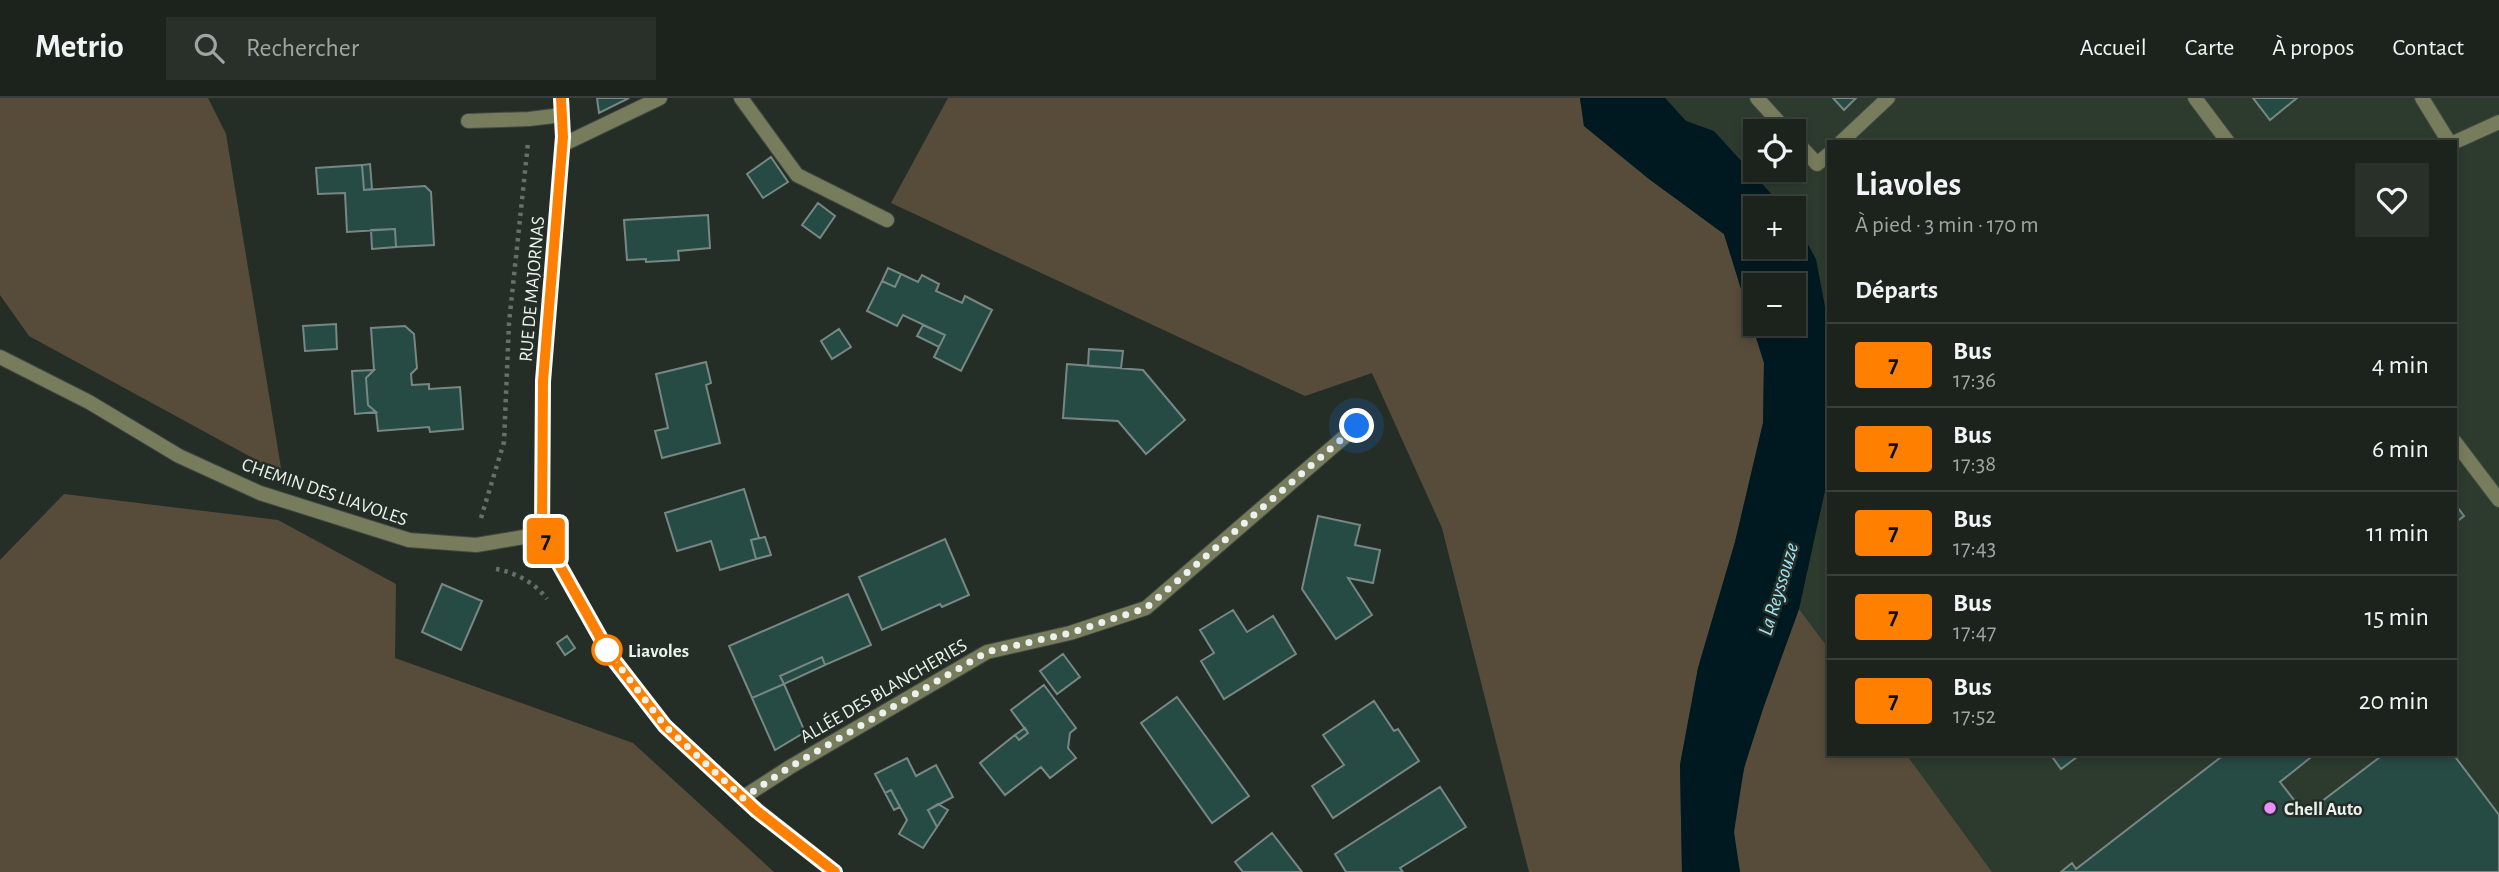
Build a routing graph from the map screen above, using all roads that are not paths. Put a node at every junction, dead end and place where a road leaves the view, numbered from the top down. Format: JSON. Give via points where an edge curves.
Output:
{"nodes":[{"id":1,"x":561,"y":98,"type":"edge"},
{"id":2,"x":660,"y":98,"type":"edge"},
{"id":3,"x":741,"y":98,"type":"edge"},
{"id":4,"x":1757,"y":98,"type":"edge"},
{"id":5,"x":1888,"y":98,"type":"edge"},
{"id":6,"x":2195,"y":98,"type":"edge"},
{"id":7,"x":2422,"y":98,"type":"edge"},
{"id":8,"x":562,"y":115,"type":"junction"},
{"id":9,"x":1776,"y":119,"type":"edge"},
{"id":10,"x":468,"y":121,"type":"dead end"},
{"id":11,"x":2499,"y":122,"type":"edge"},
{"id":12,"x":1844,"y":140,"type":"edge"},
{"id":13,"x":2226,"y":140,"type":"edge"},
{"id":14,"x":2448,"y":140,"type":"edge"},
{"id":15,"x":2457,"y":141,"type":"edge"},
{"id":16,"x":562,"y":145,"type":"junction"},
{"id":17,"x":1806,"y":152,"type":"edge"},
{"id":18,"x":1827,"y":156,"type":"edge"},
{"id":19,"x":887,"y":220,"type":"dead end"},
{"id":20,"x":0,"y":357,"type":"edge"},
{"id":21,"x":1357,"y":426,"type":"dead end"},
{"id":22,"x":2457,"y":445,"type":"edge"},
{"id":23,"x":2499,"y":500,"type":"edge"},
{"id":24,"x":542,"y":534,"type":"junction"},
{"id":25,"x":743,"y":798,"type":"junction"},
{"id":26,"x":835,"y":872,"type":"edge"}],
"edges":[{"from":1,"to":8,"type":"street","name":"RUE DE MAJORNAS"},
{"from":2,"to":16,"type":"street"},
{"from":3,"to":19,"type":"street","via":[[797,175]]},
{"from":4,"to":9,"type":"street"},
{"from":5,"to":12,"type":"street"},
{"from":6,"to":13,"type":"street"},
{"from":7,"to":14,"type":"street"},
{"from":8,"to":10,"type":"street"},
{"from":8,"to":16,"type":"street","name":"RUE DE MAJORNAS"},
{"from":11,"to":15,"type":"street"},
{"from":16,"to":24,"type":"street","name":"RUE DE MAJORNAS","via":[[543,381]]},
{"from":17,"to":18,"type":"street","via":[[1817,164]]},
{"from":20,"to":24,"type":"street","name":"CHEMIN DES LIAVOLES","via":[[89,402],[178,456],[260,493],[409,540],[476,545]]},
{"from":21,"to":25,"type":"street","name":"ALLÉE DES BLANCHERIES","via":[[1146,608],[1070,633],[987,652]]},
{"from":22,"to":23,"type":"street"},
{"from":24,"to":25,"type":"street","name":"RUE DE MAJORNAS","via":[[624,674],[665,726]]},
{"from":25,"to":26,"type":"street","name":"RUE DE MAJORNAS"}]}
